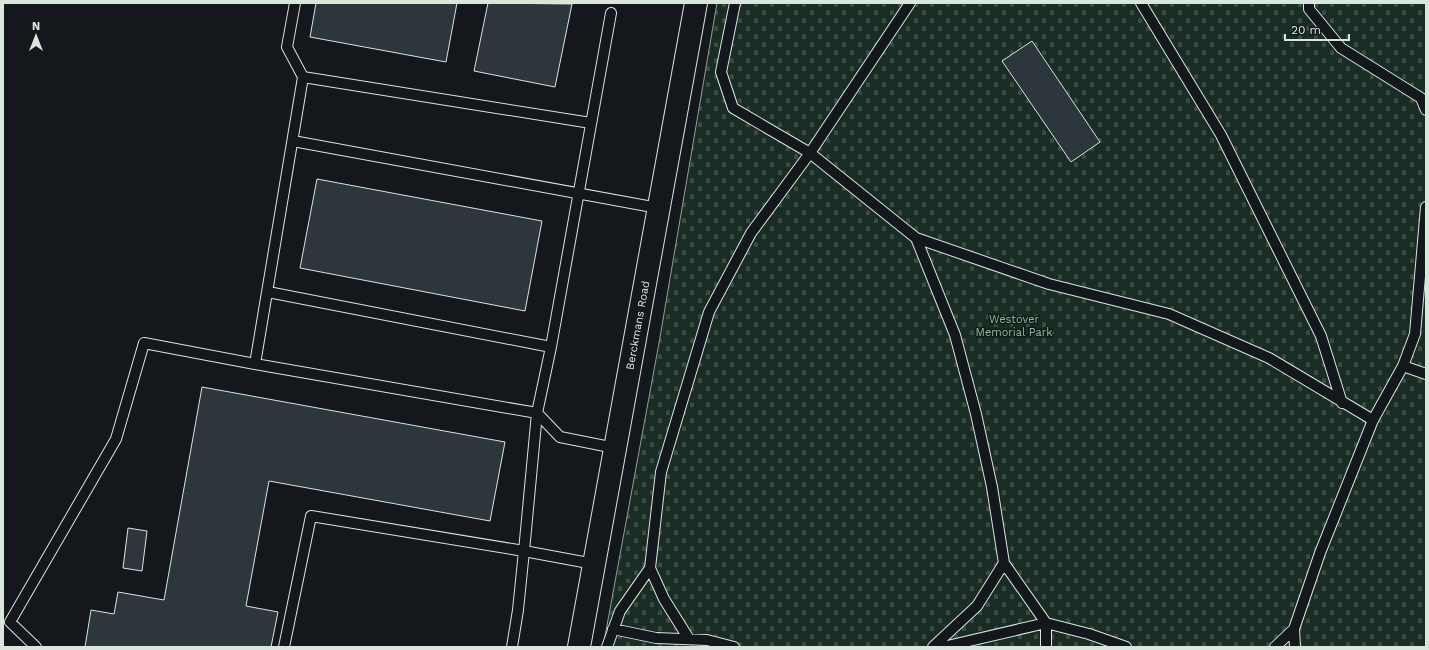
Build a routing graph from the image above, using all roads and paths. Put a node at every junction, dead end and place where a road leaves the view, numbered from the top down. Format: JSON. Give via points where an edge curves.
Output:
{"nodes":[{"id":1,"x":295,"y":3,"type":"edge"},
{"id":2,"x":696,"y":3,"type":"edge"},
{"id":3,"x":735,"y":3,"type":"edge"},
{"id":4,"x":910,"y":3,"type":"edge"},
{"id":5,"x":1140,"y":3,"type":"edge"},
{"id":6,"x":1309,"y":3,"type":"edge"},
{"id":7,"x":610,"y":13,"type":"dead end"},
{"id":8,"x":303,"y":77,"type":"junction"},
{"id":9,"x":1426,"y":110,"type":"edge"},
{"id":10,"x":591,"y":123,"type":"junction"},
{"id":11,"x":293,"y":141,"type":"junction"},
{"id":12,"x":810,"y":153,"type":"junction"},
{"id":13,"x":578,"y":193,"type":"junction"},
{"id":14,"x":1426,"y":207,"type":"edge"},
{"id":15,"x":658,"y":208,"type":"junction"},
{"id":16,"x":916,"y":238,"type":"junction"},
{"id":17,"x":268,"y":292,"type":"junction"},
{"id":18,"x":551,"y":347,"type":"junction"},
{"id":19,"x":255,"y":364,"type":"junction"},
{"id":20,"x":1403,"y":366,"type":"junction"},
{"id":21,"x":1426,"y":374,"type":"edge"},
{"id":22,"x":1342,"y":403,"type":"junction"},
{"id":23,"x":537,"y":413,"type":"junction"},
{"id":24,"x":1373,"y":420,"type":"junction"},
{"id":25,"x":615,"y":448,"type":"junction"},
{"id":26,"x":524,"y":551,"type":"junction"},
{"id":27,"x":1004,"y":563,"type":"junction"},
{"id":28,"x":594,"y":564,"type":"junction"},
{"id":29,"x":650,"y":568,"type":"junction"},
{"id":30,"x":1046,"y":623,"type":"junction"},
{"id":31,"x":613,"y":629,"type":"junction"},
{"id":32,"x":1294,"y":629,"type":"junction"},
{"id":33,"x":689,"y":639,"type":"junction"},
{"id":34,"x":36,"y":647,"type":"edge"},
{"id":35,"x":284,"y":647,"type":"edge"},
{"id":36,"x":512,"y":647,"type":"edge"},
{"id":37,"x":580,"y":647,"type":"edge"},
{"id":38,"x":607,"y":647,"type":"edge"},
{"id":39,"x":734,"y":647,"type":"edge"},
{"id":40,"x":933,"y":647,"type":"edge"},
{"id":41,"x":943,"y":647,"type":"edge"},
{"id":42,"x":1046,"y":647,"type":"edge"},
{"id":43,"x":1126,"y":647,"type":"edge"},
{"id":44,"x":1275,"y":647,"type":"edge"},
{"id":45,"x":1295,"y":647,"type":"edge"}],
"edges":[{"from":1,"to":8,"type":"lane","via":[[287,47]]},
{"from":2,"to":15,"type":"main road","name":"Berckmans Road"},
{"from":3,"to":12,"type":"lane","via":[[721,72],[733,108]]},
{"from":4,"to":12,"type":"lane"},
{"from":5,"to":22,"type":"lane","via":[[1221,135],[1321,336]]},
{"from":6,"to":9,"type":"lane","via":[[1309,9],[1341,48],[1421,98]]},
{"from":7,"to":10,"type":"lane"},
{"from":8,"to":10,"type":"lane"},
{"from":8,"to":11,"type":"lane"},
{"from":10,"to":13,"type":"lane"},
{"from":11,"to":13,"type":"lane"},
{"from":11,"to":17,"type":"lane"},
{"from":12,"to":16,"type":"lane"},
{"from":12,"to":29,"type":"lane","via":[[751,233],[709,312],[661,472]]},
{"from":13,"to":15,"type":"lane"},
{"from":13,"to":18,"type":"lane"},
{"from":14,"to":20,"type":"lane","via":[[1415,334]]},
{"from":15,"to":25,"type":"main road","name":"Berckmans Road"},
{"from":16,"to":22,"type":"lane","via":[[1049,284],[1168,314],[1269,358]]},
{"from":16,"to":27,"type":"lane","via":[[955,335],[992,487]]},
{"from":17,"to":18,"type":"lane"},
{"from":17,"to":19,"type":"lane"},
{"from":18,"to":23,"type":"lane"},
{"from":19,"to":23,"type":"lane"},
{"from":19,"to":34,"type":"lane","via":[[144,343],[116,439],[10,622]]},
{"from":20,"to":21,"type":"lane"},
{"from":20,"to":24,"type":"lane"},
{"from":22,"to":24,"type":"lane"},
{"from":23,"to":25,"type":"lane","via":[[560,436]]},
{"from":23,"to":26,"type":"lane"},
{"from":24,"to":32,"type":"lane","via":[[1320,553]]},
{"from":25,"to":28,"type":"main road","name":"Berckmans Road"},
{"from":26,"to":28,"type":"lane"},
{"from":26,"to":35,"type":"lane","via":[[311,516]]},
{"from":26,"to":36,"type":"lane"},
{"from":27,"to":30,"type":"lane"},
{"from":27,"to":40,"type":"lane","via":[[977,606]]},
{"from":28,"to":37,"type":"main road","name":"Berckmans Road"},
{"from":29,"to":31,"type":"lane","via":[[620,611]]},
{"from":29,"to":33,"type":"lane","via":[[664,599]]},
{"from":30,"to":41,"type":"lane"},
{"from":30,"to":42,"type":"lane"},
{"from":30,"to":43,"type":"lane"},
{"from":31,"to":33,"type":"lane","via":[[656,638]]},
{"from":31,"to":38,"type":"lane"},
{"from":32,"to":44,"type":"lane"},
{"from":32,"to":45,"type":"lane"},
{"from":33,"to":39,"type":"lane","via":[[707,640]]}]}
